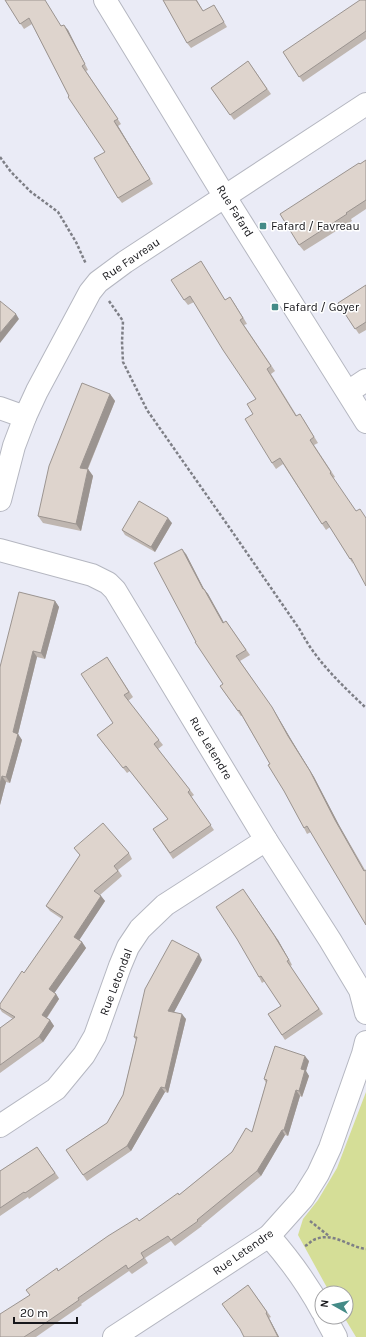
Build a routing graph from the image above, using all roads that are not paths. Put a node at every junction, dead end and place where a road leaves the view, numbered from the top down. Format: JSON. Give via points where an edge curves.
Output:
{"nodes":[{"id":1,"x":105,"y":0,"type":"edge"},
{"id":2,"x":366,"y":104,"type":"edge"},
{"id":3,"x":225,"y":197,"type":"junction"},
{"id":4,"x":366,"y":380,"type":"edge"},
{"id":5,"x":348,"y":392,"type":"junction"},
{"id":6,"x":0,"y":408,"type":"edge"},
{"id":7,"x":25,"y":417,"type":"junction"},
{"id":8,"x":366,"y":422,"type":"edge"},
{"id":9,"x":0,"y":500,"type":"edge"},
{"id":10,"x":0,"y":550,"type":"edge"},
{"id":11,"x":266,"y":840,"type":"junction"},
{"id":12,"x":366,"y":1013,"type":"edge"},
{"id":13,"x":366,"y":1042,"type":"edge"},
{"id":14,"x":0,"y":1126,"type":"edge"},
{"id":15,"x":270,"y":1236,"type":"junction"},
{"id":16,"x":314,"y":1296,"type":"edge"},
{"id":17,"x":329,"y":1325,"type":"edge"},
{"id":18,"x":114,"y":1337,"type":"edge"},
{"id":19,"x":336,"y":1337,"type":"edge"}],
"edges":[{"from":1,"to":3,"type":"street","name":"Rue Fafard"},
{"from":2,"to":3,"type":"street","name":"Rue Favreau"},
{"from":3,"to":5,"type":"street","name":"Rue Fafard"},
{"from":3,"to":7,"type":"street","name":"Rue Favreau","via":[[98,282],[82,306]]},
{"from":4,"to":5,"type":"street"},
{"from":5,"to":8,"type":"street","name":"Rue Fafard"},
{"from":6,"to":7,"type":"street"},
{"from":7,"to":9,"type":"street","name":"Rue Favreau","via":[[14,446]]},
{"from":10,"to":11,"type":"street","name":"Rue Letendre","via":[[92,575],[108,583],[115,590]]},
{"from":11,"to":12,"type":"street","name":"Rue Letendre","via":[[360,990]]},
{"from":11,"to":14,"type":"street","name":"Rue Letondal","via":[[165,905],[140,929],[128,947],[95,1036],[84,1055],[56,1089]]},
{"from":13,"to":15,"type":"street","name":"Rue Letendre","via":[[330,1148],[318,1174],[303,1198]]},
{"from":15,"to":16,"type":"street","via":[[289,1258]]},
{"from":15,"to":18,"type":"street","name":"Rue Letendre"},
{"from":17,"to":19,"type":"street"}]}
